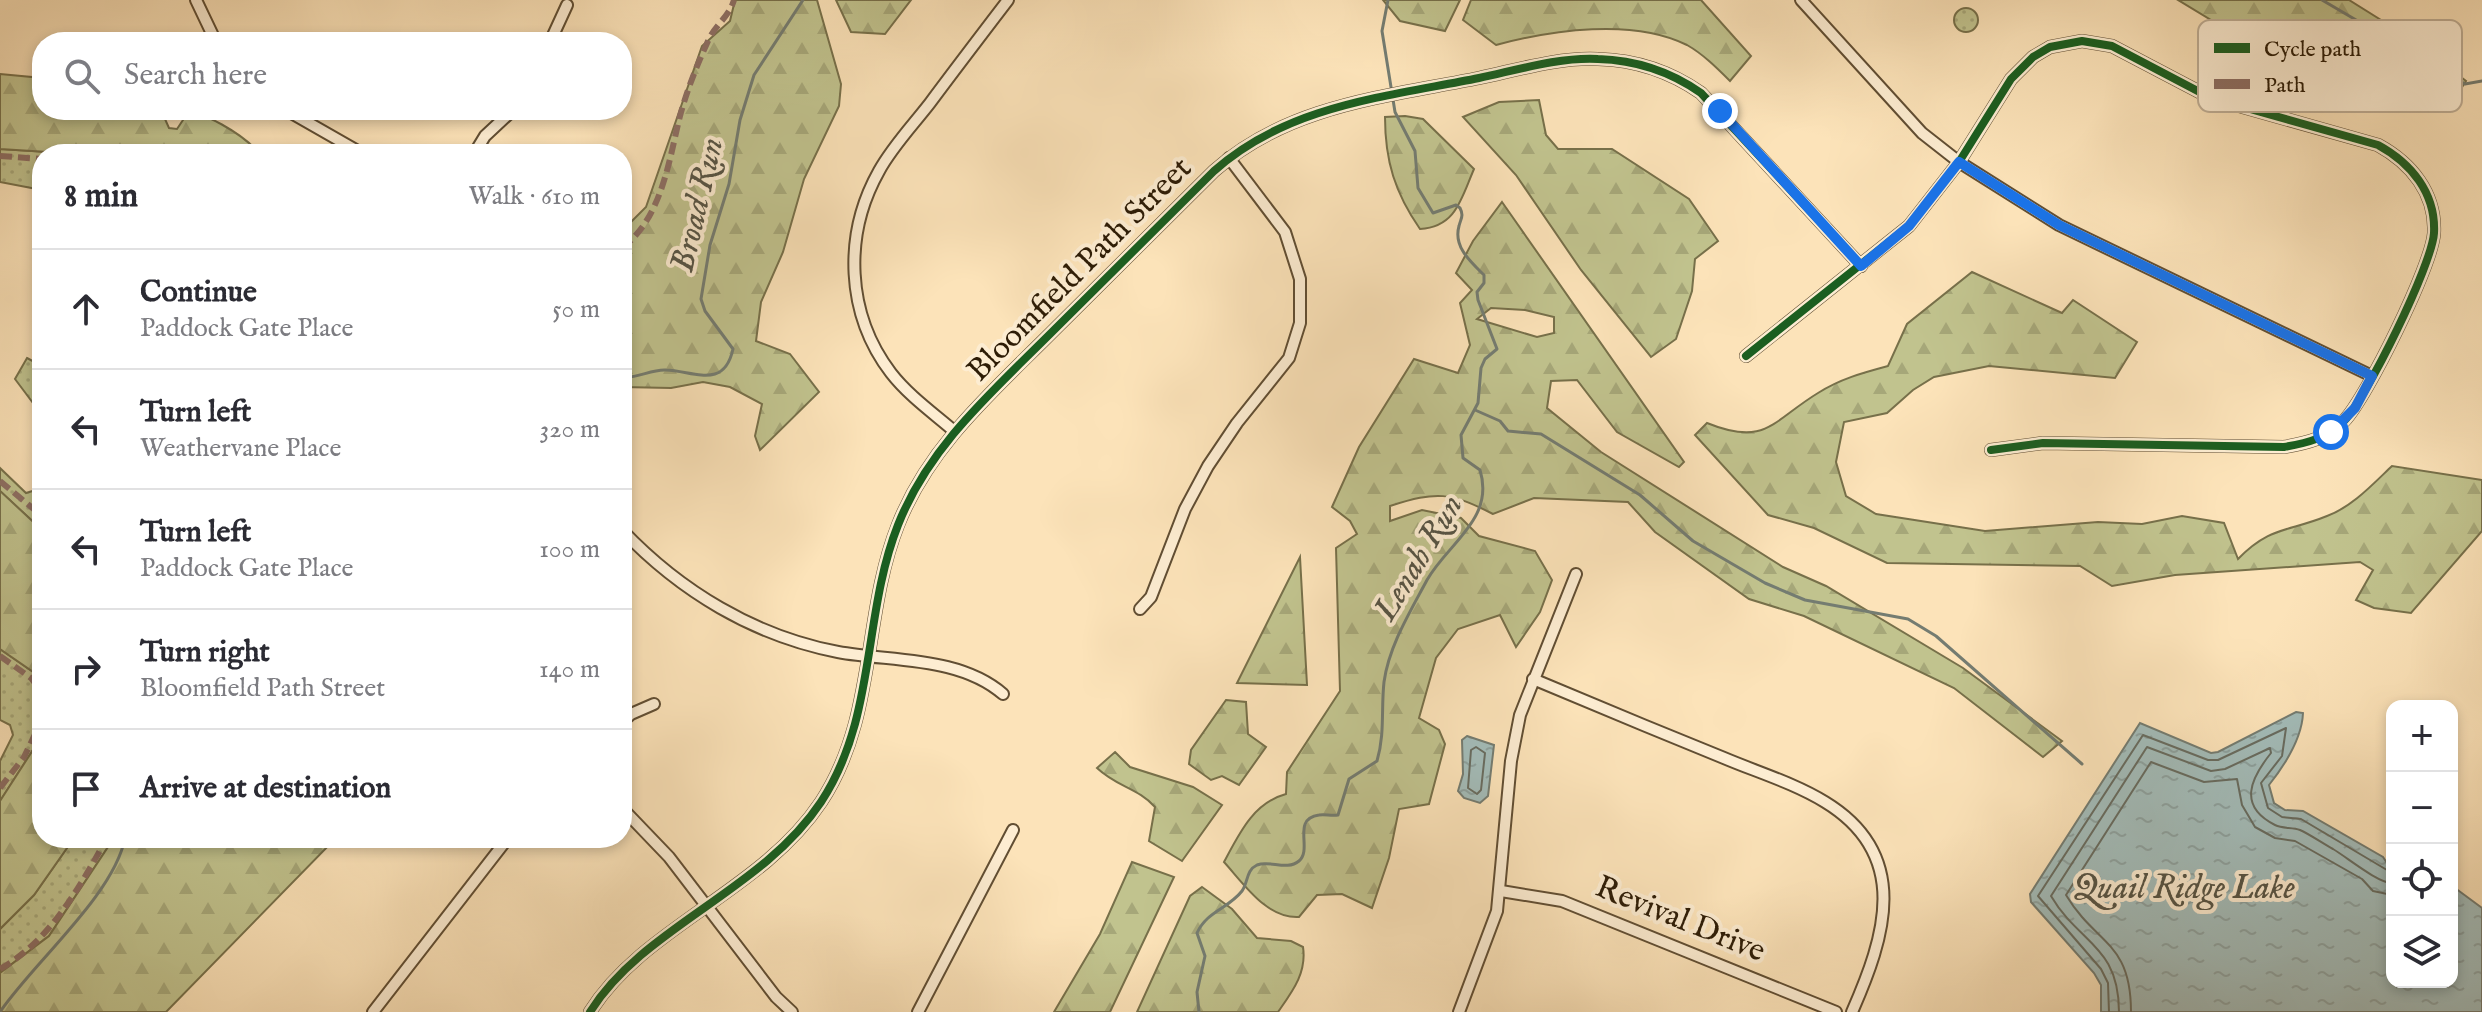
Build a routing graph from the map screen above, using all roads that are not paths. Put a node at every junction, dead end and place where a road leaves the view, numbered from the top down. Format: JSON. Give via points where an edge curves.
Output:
{"nodes":[{"id":1,"x":196,"y":0,"type":"edge"},
{"id":2,"x":1008,"y":0,"type":"edge"},
{"id":3,"x":1801,"y":0,"type":"edge"},
{"id":4,"x":567,"y":5,"type":"dead end"},
{"id":5,"x":211,"y":32,"type":"edge"},
{"id":6,"x":555,"y":32,"type":"edge"},
{"id":7,"x":2198,"y":89,"type":"edge"},
{"id":8,"x":2257,"y":112,"type":"edge"},
{"id":9,"x":304,"y":120,"type":"edge"},
{"id":10,"x":502,"y":120,"type":"edge"},
{"id":11,"x":346,"y":144,"type":"edge"},
{"id":12,"x":480,"y":144,"type":"edge"},
{"id":13,"x":1229,"y":158,"type":"junction"},
{"id":14,"x":1959,"y":162,"type":"junction"},
{"id":15,"x":1861,"y":266,"type":"junction"},
{"id":16,"x":1746,"y":356,"type":"dead end"},
{"id":17,"x":2372,"y":376,"type":"junction"},
{"id":18,"x":954,"y":431,"type":"junction"},
{"id":19,"x":1991,"y":450,"type":"dead end"},
{"id":20,"x":632,"y":540,"type":"edge"},
{"id":21,"x":1576,"y":574,"type":"dead end"},
{"id":22,"x":1140,"y":609,"type":"dead end"},
{"id":23,"x":871,"y":656,"type":"junction"},
{"id":24,"x":1533,"y":679,"type":"junction"},
{"id":25,"x":1003,"y":694,"type":"dead end"},
{"id":26,"x":654,"y":704,"type":"dead end"},
{"id":27,"x":632,"y":714,"type":"edge"},
{"id":28,"x":632,"y":818,"type":"edge"},
{"id":29,"x":1013,"y":830,"type":"dead end"},
{"id":30,"x":500,"y":848,"type":"edge"},
{"id":31,"x":1501,"y":891,"type":"junction"},
{"id":32,"x":709,"y":906,"type":"junction"},
{"id":33,"x":373,"y":1012,"type":"edge"},
{"id":34,"x":590,"y":1012,"type":"edge"},
{"id":35,"x":792,"y":1012,"type":"edge"},
{"id":36,"x":918,"y":1012,"type":"edge"},
{"id":37,"x":1459,"y":1012,"type":"edge"},
{"id":38,"x":1836,"y":1012,"type":"edge"},
{"id":39,"x":1852,"y":1012,"type":"edge"}],
"edges":[{"from":1,"to":5,"type":"street"},
{"from":2,"to":18,"type":"street","via":[[881,168],[854,240],[860,311],[878,353],[902,386]]},
{"from":3,"to":14,"type":"street","via":[[1922,133]]},
{"from":4,"to":6,"type":"street"},
{"from":7,"to":14,"type":"street","via":[[2112,46],[2082,41],[2050,47],[2022,67]]},
{"from":8,"to":17,"type":"street","via":[[2378,145],[2419,178],[2434,233],[2425,267]]},
{"from":9,"to":11,"type":"street"},
{"from":10,"to":12,"type":"street"},
{"from":13,"to":15,"type":"street","name":"Bloomfield Path Street","via":[[1290,122],[1370,100],[1585,58],[1636,64],[1689,85],[1720,111]]},
{"from":13,"to":18,"type":"street","name":"Bloomfield Path Street"},
{"from":13,"to":22,"type":"street","via":[[1285,232],[1300,279],[1300,323],[1289,358],[1208,466],[1151,597]]},
{"from":14,"to":15,"type":"street","via":[[1909,226]]},
{"from":14,"to":17,"type":"street","via":[[2059,225]]},
{"from":15,"to":16,"type":"street"},
{"from":17,"to":19,"type":"street","via":[[2343,422],[2303,444],[2043,443]]},
{"from":18,"to":23,"type":"street","name":"Bloomfield Path Street","via":[[917,485],[897,527],[879,593]]},
{"from":20,"to":23,"type":"street","via":[[654,562],[728,613],[780,636]]},
{"from":21,"to":24,"type":"street"},
{"from":23,"to":25,"type":"street","via":[[967,673]]},
{"from":23,"to":32,"type":"street","name":"Bloomfield Path Street","via":[[855,731],[820,804],[775,856]]},
{"from":24,"to":31,"type":"street","via":[[1511,761]]},
{"from":24,"to":39,"type":"street","via":[[1813,795],[1853,825],[1877,865],[1885,913],[1878,947]]},
{"from":26,"to":27,"type":"street"},
{"from":28,"to":32,"type":"street"},
{"from":29,"to":36,"type":"street"},
{"from":30,"to":33,"type":"street"},
{"from":31,"to":37,"type":"street","via":[[1488,942]]},
{"from":31,"to":38,"type":"street","name":"Revival Drive","via":[[1571,904]]},
{"from":32,"to":34,"type":"street","name":"Bloomfield Path Street","via":[[617,976]]},
{"from":32,"to":35,"type":"street"}]}
